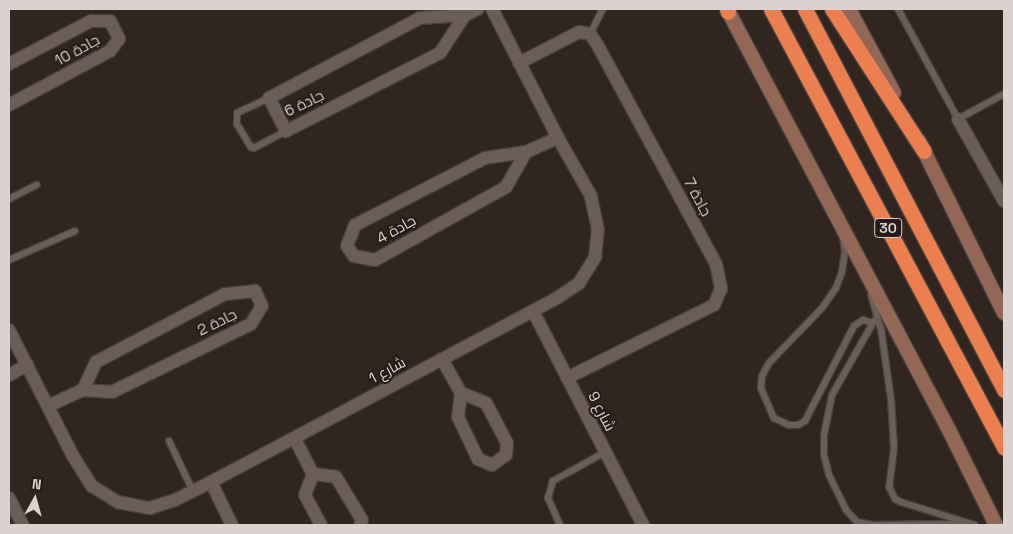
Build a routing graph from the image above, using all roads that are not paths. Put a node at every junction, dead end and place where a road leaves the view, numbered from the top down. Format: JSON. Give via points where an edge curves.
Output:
{"nodes":[{"id":1,"x":478,"y":9,"type":"edge"},
{"id":2,"x":492,"y":9,"type":"edge"},
{"id":3,"x":603,"y":9,"type":"edge"},
{"id":4,"x":771,"y":9,"type":"edge"},
{"id":5,"x":805,"y":9,"type":"edge"},
{"id":6,"x":832,"y":9,"type":"edge"},
{"id":7,"x":849,"y":9,"type":"edge"},
{"id":8,"x":898,"y":9,"type":"edge"},
{"id":9,"x":727,"y":10,"type":"edge"},
{"id":10,"x":465,"y":15,"type":"junction"},
{"id":11,"x":590,"y":34,"type":"junction"},
{"id":12,"x":519,"y":63,"type":"junction"},
{"id":13,"x":9,"y":64,"type":"edge"},
{"id":14,"x":1004,"y":94,"type":"edge"},
{"id":15,"x":269,"y":98,"type":"junction"},
{"id":16,"x":9,"y":105,"type":"edge"},
{"id":17,"x":958,"y":119,"type":"junction"},
{"id":18,"x":286,"y":131,"type":"junction"},
{"id":19,"x":558,"y":138,"type":"junction"},
{"id":20,"x":924,"y":151,"type":"junction"},
{"id":21,"x":526,"y":152,"type":"junction"},
{"id":22,"x":37,"y":185,"type":"dead end"},
{"id":23,"x":9,"y":199,"type":"edge"},
{"id":24,"x":1004,"y":201,"type":"edge"},
{"id":25,"x":75,"y":231,"type":"dead end"},
{"id":26,"x":844,"y":233,"type":"junction"},
{"id":27,"x":9,"y":260,"type":"edge"},
{"id":28,"x":999,"y":296,"type":"edge"},
{"id":29,"x":533,"y":311,"type":"junction"},
{"id":30,"x":878,"y":313,"type":"junction"},
{"id":31,"x":1004,"y":313,"type":"edge"},
{"id":32,"x":873,"y":324,"type":"junction"},
{"id":33,"x":9,"y":330,"type":"edge"},
{"id":34,"x":442,"y":359,"type":"junction"},
{"id":35,"x":26,"y":365,"type":"junction"},
{"id":36,"x":9,"y":375,"type":"edge"},
{"id":37,"x":567,"y":378,"type":"junction"},
{"id":38,"x":83,"y":390,"type":"junction"},
{"id":39,"x":1004,"y":390,"type":"edge"},
{"id":40,"x":461,"y":393,"type":"junction"},
{"id":41,"x":48,"y":406,"type":"junction"},
{"id":42,"x":295,"y":439,"type":"junction"},
{"id":43,"x":169,"y":441,"type":"dead end"},
{"id":44,"x":1004,"y":448,"type":"edge"},
{"id":45,"x":606,"y":452,"type":"junction"},
{"id":46,"x":313,"y":474,"type":"junction"},
{"id":47,"x":211,"y":482,"type":"junction"},
{"id":48,"x":193,"y":491,"type":"junction"},
{"id":49,"x":9,"y":498,"type":"edge"},
{"id":50,"x":23,"y":525,"type":"edge"},
{"id":51,"x":232,"y":525,"type":"edge"},
{"id":52,"x":321,"y":525,"type":"edge"},
{"id":53,"x":360,"y":525,"type":"edge"},
{"id":54,"x":560,"y":525,"type":"edge"},
{"id":55,"x":643,"y":525,"type":"edge"},
{"id":56,"x":975,"y":525,"type":"edge"},
{"id":57,"x":996,"y":525,"type":"edge"}],
"edges":[{"from":1,"to":10,"type":"street","name":"جادة 6"},
{"from":2,"to":12,"type":"street","name":"شارع 1"},
{"from":3,"to":11,"type":"lane"},
{"from":4,"to":44,"type":"highway","number":"30"},
{"from":5,"to":39,"type":"highway","number":"30"},
{"from":6,"to":20,"type":"highway"},
{"from":7,"to":20,"type":"main road"},
{"from":8,"to":17,"type":"lane"},
{"from":9,"to":26,"type":"main road"},
{"from":10,"to":15,"type":"street","name":"جادة 6","via":[[420,18]]},
{"from":10,"to":18,"type":"street","name":"جادة 6","via":[[440,53]]},
{"from":11,"to":12,"type":"street","via":[[579,32]]},
{"from":11,"to":37,"type":"street","name":"جادة 7","via":[[716,264],[721,288],[714,305]]},
{"from":12,"to":19,"type":"street","name":"شارع 1"},
{"from":13,"to":16,"type":"street","name":"جادة 10","via":[[91,21],[110,21],[119,39],[110,51]]},
{"from":14,"to":17,"type":"lane"},
{"from":15,"to":18,"type":"street","name":"جادة 6"},
{"from":15,"to":18,"type":"lane","via":[[237,113],[237,124],[254,148]]},
{"from":17,"to":24,"type":"street"},
{"from":19,"to":21,"type":"street","name":"جادة 4"},
{"from":19,"to":29,"type":"street","name":"شارع 1","via":[[591,196],[598,230],[596,258],[579,283]]},
{"from":20,"to":28,"type":"main road"},
{"from":21,"to":21,"type":"street","name":"جادة 4","via":[[485,158],[355,225],[347,246],[354,256],[374,260],[506,187]]},
{"from":22,"to":23,"type":"lane"},
{"from":25,"to":27,"type":"lane"},
{"from":26,"to":30,"type":"lane"},
{"from":26,"to":32,"type":"lane","via":[[845,252],[836,288],[822,308],[769,363],[762,376],[761,388],[774,418],[789,425],[805,421],[854,326],[863,320]]},
{"from":26,"to":57,"type":"main road"},
{"from":28,"to":31,"type":"main road"},
{"from":29,"to":34,"type":"street","name":"شارع 1"},
{"from":29,"to":37,"type":"street","name":"شارع 9"},
{"from":30,"to":32,"type":"lane"},
{"from":30,"to":56,"type":"lane","via":[[892,409],[894,448],[889,487],[895,499],[901,502]]},
{"from":32,"to":56,"type":"lane","via":[[832,394],[827,419],[824,462],[846,510],[857,522],[873,525]]},
{"from":33,"to":35,"type":"street","name":"شارع 1"},
{"from":34,"to":40,"type":"street"},
{"from":34,"to":42,"type":"street","name":"شارع 1"},
{"from":35,"to":36,"type":"street"},
{"from":35,"to":41,"type":"street","name":"شارع 1"},
{"from":37,"to":45,"type":"street","name":"شارع 9"},
{"from":38,"to":38,"type":"street","name":"جادة 2","via":[[96,362],[225,294],[255,291],[262,306],[251,324],[112,392]]},
{"from":38,"to":41,"type":"street","name":"جادة 2"},
{"from":40,"to":40,"type":"street","via":[[486,403],[508,443],[506,455],[492,465],[478,459],[458,417]]},
{"from":41,"to":48,"type":"street","name":"شارع 1","via":[[92,486],[118,502],[150,508]]},
{"from":42,"to":46,"type":"street"},
{"from":42,"to":47,"type":"street","name":"شارع 1"},
{"from":43,"to":48,"type":"lane"},
{"from":45,"to":54,"type":"lane","via":[[553,481],[548,498]]},
{"from":45,"to":55,"type":"street","name":"شارع 9"},
{"from":46,"to":52,"type":"street","via":[[305,495]]},
{"from":46,"to":53,"type":"street","via":[[336,477],[362,520]]},
{"from":47,"to":48,"type":"street","name":"شارع 1"},
{"from":47,"to":51,"type":"street"},
{"from":49,"to":50,"type":"street"}]}
